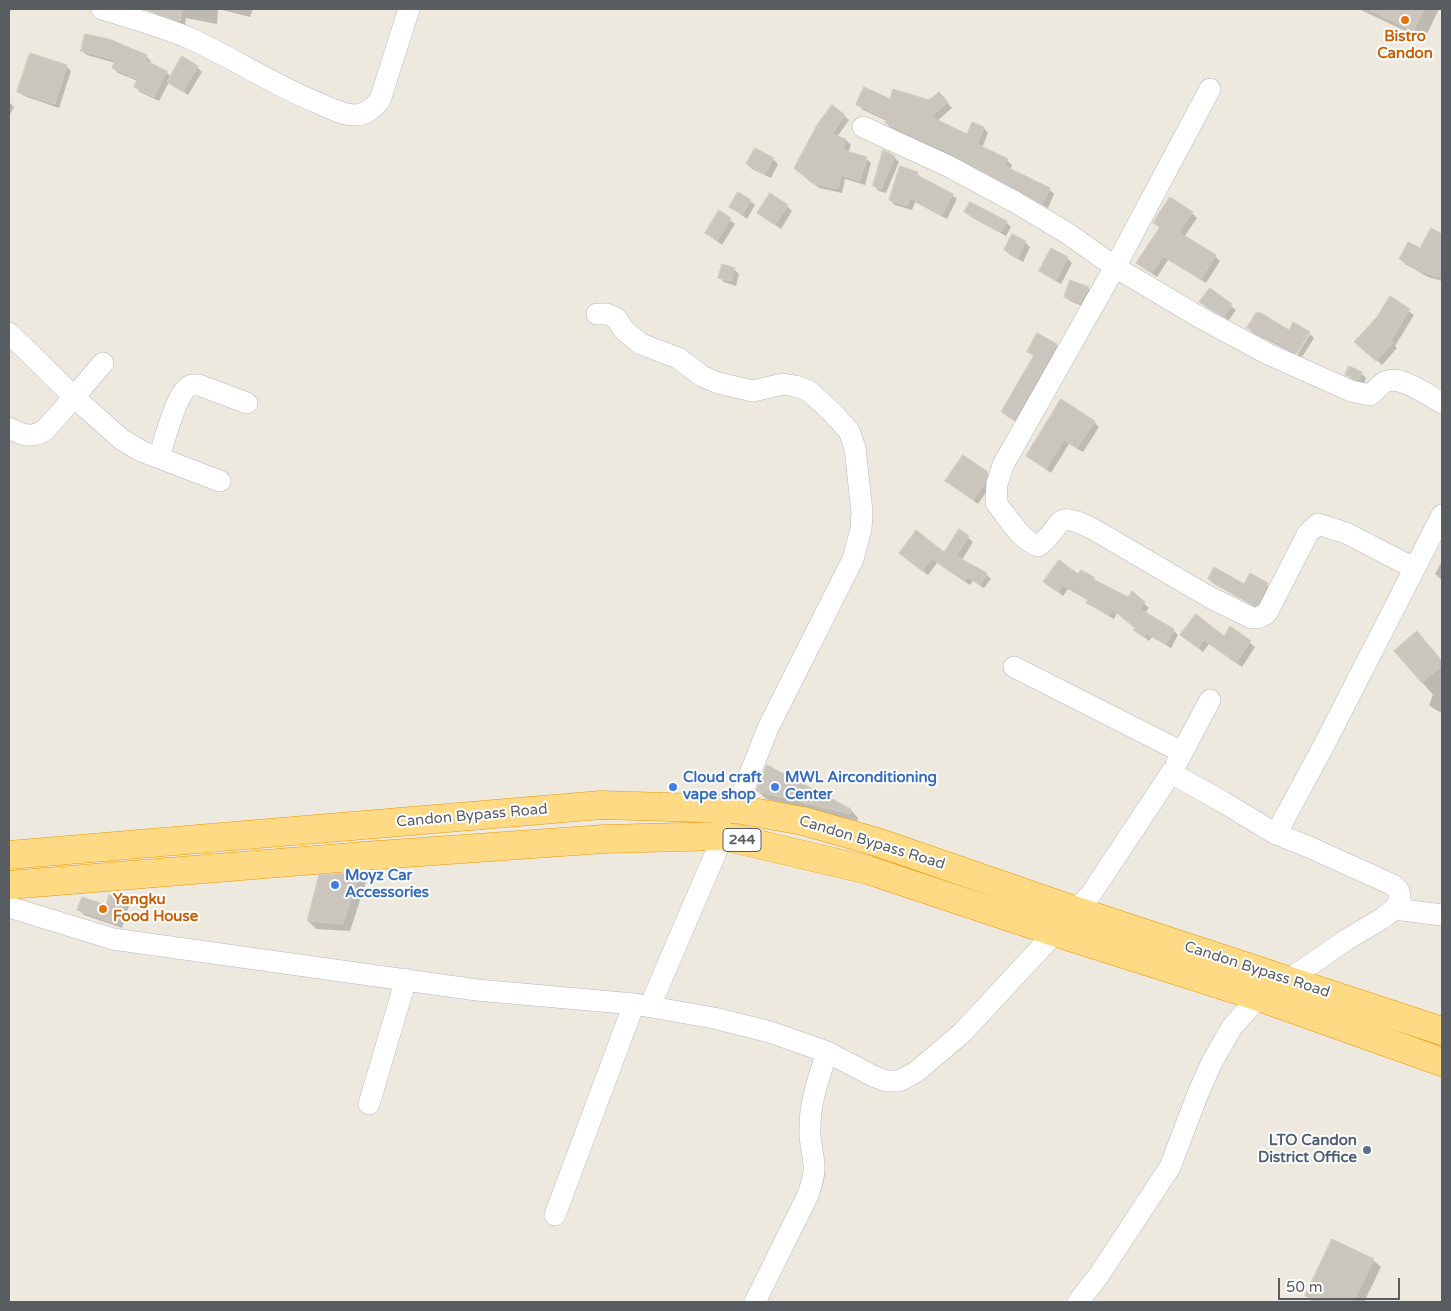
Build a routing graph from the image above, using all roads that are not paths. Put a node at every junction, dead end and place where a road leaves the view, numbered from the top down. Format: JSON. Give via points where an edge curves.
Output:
{"nodes":[{"id":1,"x":102,"y":9,"type":"edge"},
{"id":2,"x":409,"y":9,"type":"edge"},
{"id":3,"x":1210,"y":89,"type":"dead end"},
{"id":4,"x":863,"y":127,"type":"dead end"},
{"id":5,"x":1115,"y":267,"type":"junction"},
{"id":6,"x":598,"y":314,"type":"dead end"},
{"id":7,"x":9,"y":333,"type":"edge"},
{"id":8,"x":103,"y":363,"type":"dead end"},
{"id":9,"x":74,"y":397,"type":"junction"},
{"id":10,"x":247,"y":403,"type":"dead end"},
{"id":11,"x":1442,"y":403,"type":"edge"},
{"id":12,"x":9,"y":428,"type":"edge"},
{"id":13,"x":158,"y":457,"type":"junction"},
{"id":14,"x":220,"y":481,"type":"dead end"},
{"id":15,"x":1442,"y":514,"type":"edge"},
{"id":16,"x":1414,"y":568,"type":"junction"},
{"id":17,"x":1014,"y":667,"type":"dead end"},
{"id":18,"x":1210,"y":700,"type":"dead end"},
{"id":19,"x":1182,"y":752,"type":"junction"},
{"id":20,"x":1171,"y":773,"type":"junction"},
{"id":21,"x":736,"y":809,"type":"junction"},
{"id":22,"x":361,"y":826,"type":"junction"},
{"id":23,"x":1276,"y":834,"type":"junction"},
{"id":24,"x":723,"y":836,"type":"junction"},
{"id":25,"x":9,"y":855,"type":"edge"},
{"id":26,"x":364,"y":856,"type":"junction"},
{"id":27,"x":9,"y":885,"type":"edge"},
{"id":28,"x":9,"y":907,"type":"edge"},
{"id":29,"x":1394,"y":909,"type":"junction"},
{"id":30,"x":1074,"y":910,"type":"junction"},
{"id":31,"x":1442,"y":915,"type":"edge"},
{"id":32,"x":1054,"y":932,"type":"junction"},
{"id":33,"x":406,"y":979,"type":"junction"},
{"id":34,"x":1288,"y":980,"type":"junction"},
{"id":35,"x":1259,"y":997,"type":"junction"},
{"id":36,"x":642,"y":1005,"type":"junction"},
{"id":37,"x":1442,"y":1031,"type":"edge"},
{"id":38,"x":826,"y":1052,"type":"junction"},
{"id":39,"x":1442,"y":1062,"type":"edge"},
{"id":40,"x":369,"y":1104,"type":"dead end"},
{"id":41,"x":555,"y":1215,"type":"dead end"},
{"id":42,"x":755,"y":1302,"type":"edge"},
{"id":43,"x":1078,"y":1302,"type":"edge"}],
"edges":[{"from":1,"to":2,"type":"street","via":[[190,39],[296,94],[345,114],[356,115],[366,113],[380,100]]},
{"from":3,"to":5,"type":"street"},
{"from":4,"to":5,"type":"street","via":[[948,166],[1014,202],[1067,232]]},
{"from":5,"to":11,"type":"street","via":[[1268,354],[1351,391],[1370,395],[1384,382],[1398,380]]},
{"from":5,"to":16,"type":"street","via":[[1003,465],[996,503],[1028,541],[1038,546],[1061,521],[1073,520],[1211,598],[1246,616],[1258,618],[1273,605],[1308,532],[1318,524],[1346,534]]},
{"from":6,"to":21,"type":"street","via":[[616,318],[625,331],[641,344],[678,358],[702,376],[718,383],[753,391],[783,384],[809,391],[849,431],[855,448],[862,512],[853,559],[772,720]]},
{"from":7,"to":9,"type":"street"},
{"from":8,"to":9,"type":"street"},
{"from":9,"to":12,"type":"street","via":[[40,434],[31,436]]},
{"from":9,"to":13,"type":"street","via":[[120,439]]},
{"from":10,"to":13,"type":"street","via":[[199,385],[187,387],[179,397]]},
{"from":13,"to":14,"type":"street"},
{"from":15,"to":16,"type":"street"},
{"from":16,"to":23,"type":"street"},
{"from":17,"to":19,"type":"street"},
{"from":18,"to":19,"type":"street"},
{"from":19,"to":20,"type":"street"},
{"from":20,"to":23,"type":"street"},
{"from":20,"to":30,"type":"street","via":[[1091,894]]},
{"from":21,"to":22,"type":"highway","name":"Candon Bypass Road","number":"244","via":[[601,805]]},
{"from":21,"to":30,"type":"highway","name":"Candon Bypass Road","number":"244","via":[[803,821],[878,842]]},
{"from":22,"to":25,"type":"highway","name":"Candon Bypass Road","number":"244"},
{"from":22,"to":26,"type":"highway"},
{"from":23,"to":29,"type":"street","via":[[1393,885],[1400,896]]},
{"from":24,"to":26,"type":"highway","name":"Candon Bypass Road","number":"244","via":[[604,839]]},
{"from":24,"to":32,"type":"highway","name":"Candon Bypass Road","number":"244","via":[[868,870]]},
{"from":24,"to":36,"type":"street"},
{"from":26,"to":27,"type":"highway","name":"Candon Bypass Road","number":"244"},
{"from":28,"to":33,"type":"street","via":[[113,939]]},
{"from":29,"to":31,"type":"street"},
{"from":29,"to":34,"type":"street"},
{"from":30,"to":32,"type":"street"},
{"from":30,"to":34,"type":"highway","name":"Candon Bypass Road","number":"244"},
{"from":32,"to":35,"type":"highway","name":"Candon Bypass Road","number":"244"},
{"from":32,"to":38,"type":"street","via":[[962,1033],[916,1072],[898,1081],[886,1081]]},
{"from":33,"to":36,"type":"street","via":[[477,990]]},
{"from":33,"to":40,"type":"street"},
{"from":34,"to":35,"type":"street"},
{"from":34,"to":37,"type":"highway","name":"Candon Bypass Road","number":"244"},
{"from":35,"to":39,"type":"highway","name":"Candon Bypass Road","number":"244"},
{"from":35,"to":43,"type":"street","via":[[1232,1027],[1212,1062],[1170,1167]]},
{"from":36,"to":38,"type":"street","via":[[770,1032]]},
{"from":36,"to":41,"type":"street"},
{"from":38,"to":42,"type":"street","via":[[812,1103],[810,1147],[814,1165],[808,1195]]}]}
